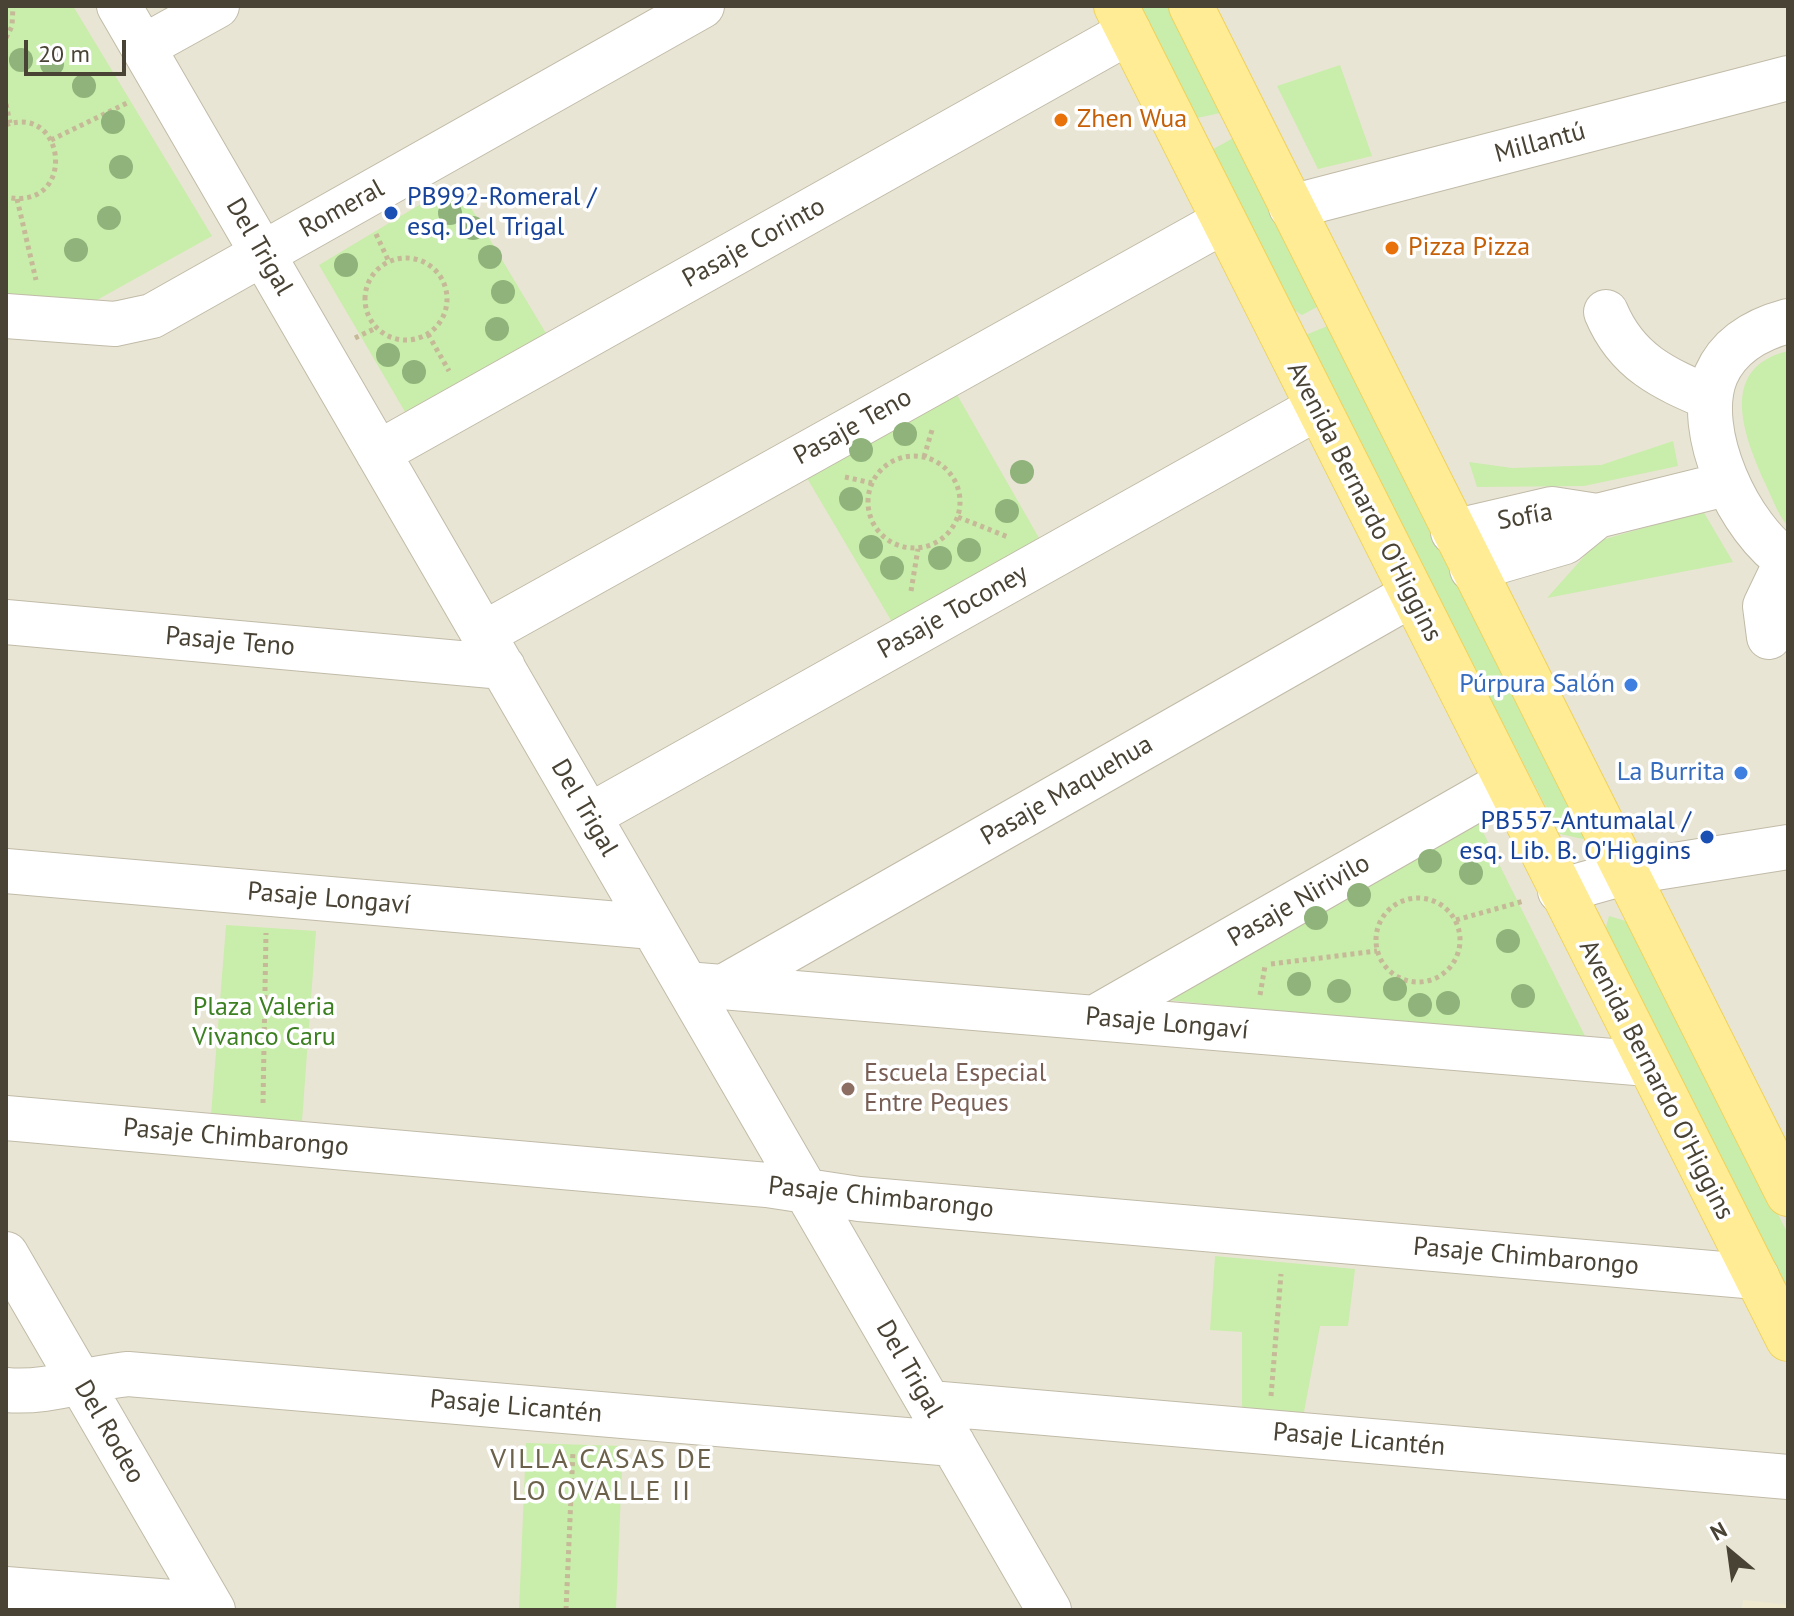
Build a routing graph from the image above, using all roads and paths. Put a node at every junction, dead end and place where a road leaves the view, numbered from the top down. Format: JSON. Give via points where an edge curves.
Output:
{"nodes":[{"id":1,"x":13,"y":6,"type":"edge"},
{"id":2,"x":119,"y":6,"type":"edge"},
{"id":3,"x":217,"y":6,"type":"edge"},
{"id":4,"x":702,"y":6,"type":"edge"},
{"id":5,"x":1191,"y":6,"type":"edge"},
{"id":6,"x":1122,"y":19,"type":"edge"},
{"id":7,"x":6,"y":38,"type":"edge"},
{"id":8,"x":143,"y":47,"type":"junction"},
{"id":9,"x":1788,"y":78,"type":"edge"},
{"id":10,"x":136,"y":99,"type":"dead end"},
{"id":11,"x":6,"y":104,"type":"edge"},
{"id":12,"x":8,"y":124,"type":"edge"},
{"id":13,"x":1180,"y":135,"type":"junction"},
{"id":14,"x":1256,"y":135,"type":"junction"},
{"id":15,"x":51,"y":140,"type":"junction"},
{"id":16,"x":6,"y":197,"type":"edge"},
{"id":17,"x":17,"y":199,"type":"junction"},
{"id":18,"x":1291,"y":207,"type":"junction"},
{"id":19,"x":1224,"y":221,"type":"junction"},
{"id":20,"x":263,"y":254,"type":"junction"},
{"id":21,"x":1339,"y":303,"type":"junction"},
{"id":22,"x":1606,"y":312,"type":"dead end"},
{"id":23,"x":26,"y":318,"type":"edge"},
{"id":24,"x":1788,"y":321,"type":"edge"},
{"id":25,"x":376,"y":328,"type":"joint"},
{"id":26,"x":1278,"y":329,"type":"junction"},
{"id":27,"x":1710,"y":398,"type":"junction"},
{"id":28,"x":1317,"y":408,"type":"junction"},
{"id":29,"x":378,"y":453,"type":"junction"},
{"id":30,"x":1726,"y":484,"type":"junction"},
{"id":31,"x":897,"y":545,"type":"joint"},
{"id":32,"x":1463,"y":550,"type":"junction"},
{"id":33,"x":1788,"y":560,"type":"edge"},
{"id":34,"x":1411,"y":595,"type":"junction"},
{"id":35,"x":6,"y":622,"type":"edge"},
{"id":36,"x":1769,"y":637,"type":"dead end"},
{"id":37,"x":493,"y":651,"type":"junction"},
{"id":38,"x":1505,"y":783,"type":"junction"},
{"id":39,"x":589,"y":816,"type":"junction"},
{"id":40,"x":1788,"y":847,"type":"edge"},
{"id":41,"x":6,"y":871,"type":"edge"},
{"id":42,"x":1624,"y":873,"type":"junction"},
{"id":43,"x":267,"y":894,"type":"junction"},
{"id":44,"x":1543,"y":896,"type":"junction"},
{"id":45,"x":1456,"y":920,"type":"junction"},
{"id":46,"x":653,"y":927,"type":"junction"},
{"id":47,"x":1240,"y":934,"type":"junction"},
{"id":48,"x":1377,"y":951,"type":"junction"},
{"id":49,"x":705,"y":985,"type":"junction"},
{"id":50,"x":1094,"y":1018,"type":"junction"},
{"id":51,"x":1648,"y":1064,"type":"junction"},
{"id":52,"x":6,"y":1118,"type":"edge"},
{"id":53,"x":262,"y":1140,"type":"junction"},
{"id":54,"x":806,"y":1190,"type":"junction"},
{"id":55,"x":1788,"y":1194,"type":"edge"},
{"id":56,"x":1284,"y":1236,"type":"junction"},
{"id":57,"x":6,"y":1254,"type":"edge"},
{"id":58,"x":1757,"y":1277,"type":"junction"},
{"id":59,"x":1788,"y":1339,"type":"edge"},
{"id":60,"x":81,"y":1383,"type":"junction"},
{"id":61,"x":6,"y":1390,"type":"edge"},
{"id":62,"x":930,"y":1403,"type":"junction"},
{"id":63,"x":574,"y":1412,"type":"junction"},
{"id":64,"x":1269,"y":1432,"type":"junction"},
{"id":65,"x":953,"y":1444,"type":"junction"},
{"id":66,"x":1788,"y":1477,"type":"edge"},
{"id":67,"x":6,"y":1589,"type":"edge"},
{"id":68,"x":211,"y":1607,"type":"edge"},
{"id":69,"x":566,"y":1610,"type":"edge"},
{"id":70,"x":1049,"y":1610,"type":"edge"}],
"edges":[{"from":1,"to":7,"type":"path"},
{"from":2,"to":8,"type":"street","name":"Del Trigal"},
{"from":3,"to":8,"type":"street"},
{"from":4,"to":20,"type":"street","name":"Romeral"},
{"from":5,"to":14,"type":"main road"},
{"from":6,"to":13,"type":"main road","name":"Avenida Bernardo O'Higgins"},
{"from":6,"to":29,"type":"street","name":"Pasaje Corinto"},
{"from":8,"to":20,"type":"street","name":"Del Trigal"},
{"from":9,"to":18,"type":"street","name":"Millantú"},
{"from":10,"to":15,"type":"path"},
{"from":11,"to":12,"type":"path"},
{"from":12,"to":15,"type":"path","via":[[33,125]]},
{"from":13,"to":14,"type":"main road","via":[[1226,127]]},
{"from":13,"to":19,"type":"main road","name":"Avenida Bernardo O'Higgins"},
{"from":14,"to":18,"type":"main road"},
{"from":15,"to":17,"type":"path","via":[[57,162],[52,179],[44,189]]},
{"from":16,"to":17,"type":"path"},
{"from":17,"to":23,"type":"path"},
{"from":18,"to":21,"type":"main road"},
{"from":19,"to":26,"type":"main road","name":"Avenida Bernardo O'Higgins"},
{"from":19,"to":37,"type":"street","name":"Pasaje Teno"},
{"from":20,"to":23,"type":"street","name":"Romeral","via":[[143,319],[115,324]]},
{"from":20,"to":29,"type":"street","name":"Del Trigal"},
{"from":21,"to":26,"type":"main road","via":[[1313,324]]},
{"from":21,"to":32,"type":"main road"},
{"from":22,"to":27,"type":"street","via":[[1636,360]]},
{"from":24,"to":27,"type":"street","via":[[1759,331],[1736,347],[1716,375]]},
{"from":25,"to":25,"type":"path","via":[[407,340],[428,334],[438,324],[447,300],[432,267],[404,258],[378,269],[365,296]]},
{"from":26,"to":28,"type":"main road","name":"Avenida Bernardo O'Higgins"},
{"from":27,"to":30,"type":"street"},
{"from":28,"to":34,"type":"main road","name":"Avenida Bernardo O'Higgins"},
{"from":28,"to":39,"type":"street","name":"Pasaje Toconey"},
{"from":29,"to":37,"type":"street","name":"Del Trigal"},
{"from":30,"to":32,"type":"street","name":"Sofía","via":[[1597,516],[1565,542]]},
{"from":30,"to":33,"type":"street","via":[[1758,534]]},
{"from":31,"to":31,"type":"path","via":[[884,538],[868,513],[872,483],[893,461],[924,457],[939,463],[958,487],[958,517],[940,541],[918,549]]},
{"from":32,"to":42,"type":"main road"},
{"from":33,"to":36,"type":"street","via":[[1765,606]]},
{"from":34,"to":38,"type":"main road","name":"Avenida Bernardo O'Higgins"},
{"from":34,"to":49,"type":"street","name":"Pasaje Maquehua"},
{"from":35,"to":37,"type":"street","name":"Pasaje Teno"},
{"from":37,"to":39,"type":"street","name":"Del Trigal"},
{"from":38,"to":44,"type":"main road","name":"Avenida Bernardo O'Higgins"},
{"from":38,"to":47,"type":"street","name":"Pasaje Nirivilo"},
{"from":39,"to":46,"type":"street","name":"Del Trigal"},
{"from":40,"to":42,"type":"street"},
{"from":41,"to":43,"type":"street","name":"Pasaje Longaví"},
{"from":42,"to":44,"type":"street"},
{"from":42,"to":55,"type":"main road"},
{"from":43,"to":46,"type":"street","name":"Pasaje Longaví"},
{"from":43,"to":53,"type":"path"},
{"from":44,"to":45,"type":"path"},
{"from":44,"to":51,"type":"main road","name":"Avenida Bernardo O'Higgins"},
{"from":45,"to":48,"type":"path","via":[[1435,901],[1406,900],[1383,917]]},
{"from":45,"to":48,"type":"path","via":[[1460,949],[1452,965],[1429,981],[1398,978]]},
{"from":46,"to":49,"type":"street","name":"Del Trigal"},
{"from":47,"to":48,"type":"path","via":[[1265,965]]},
{"from":47,"to":50,"type":"street","name":"Pasaje Nirivilo"},
{"from":49,"to":50,"type":"street","name":"Pasaje Longaví"},
{"from":49,"to":54,"type":"street","name":"Del Trigal"},
{"from":50,"to":51,"type":"street","name":"Pasaje Longaví"},
{"from":51,"to":58,"type":"main road","name":"Avenida Bernardo O'Higgins"},
{"from":52,"to":53,"type":"street","name":"Pasaje Chimbarongo"},
{"from":53,"to":54,"type":"street","name":"Pasaje Chimbarongo"},
{"from":54,"to":56,"type":"street","name":"Pasaje Chimbarongo"},
{"from":54,"to":62,"type":"street","name":"Del Trigal"},
{"from":56,"to":58,"type":"street","name":"Pasaje Chimbarongo"},
{"from":56,"to":64,"type":"path"},
{"from":57,"to":60,"type":"street","name":"Del Rodeo"},
{"from":58,"to":59,"type":"main road","name":"Avenida Bernardo O'Higgins"},
{"from":60,"to":61,"type":"street","name":"Pasaje Licantén"},
{"from":60,"to":63,"type":"street","name":"Pasaje Licantén","via":[[128,1374]]},
{"from":60,"to":68,"type":"street","name":"Del Rodeo"},
{"from":62,"to":64,"type":"street","name":"Pasaje Licantén"},
{"from":62,"to":65,"type":"street","name":"Del Trigal"},
{"from":63,"to":65,"type":"street","name":"Pasaje Licantén"},
{"from":63,"to":69,"type":"path"},
{"from":64,"to":66,"type":"street","name":"Pasaje Licantén"},
{"from":65,"to":70,"type":"street","name":"Del Trigal"},
{"from":67,"to":68,"type":"street"}]}
